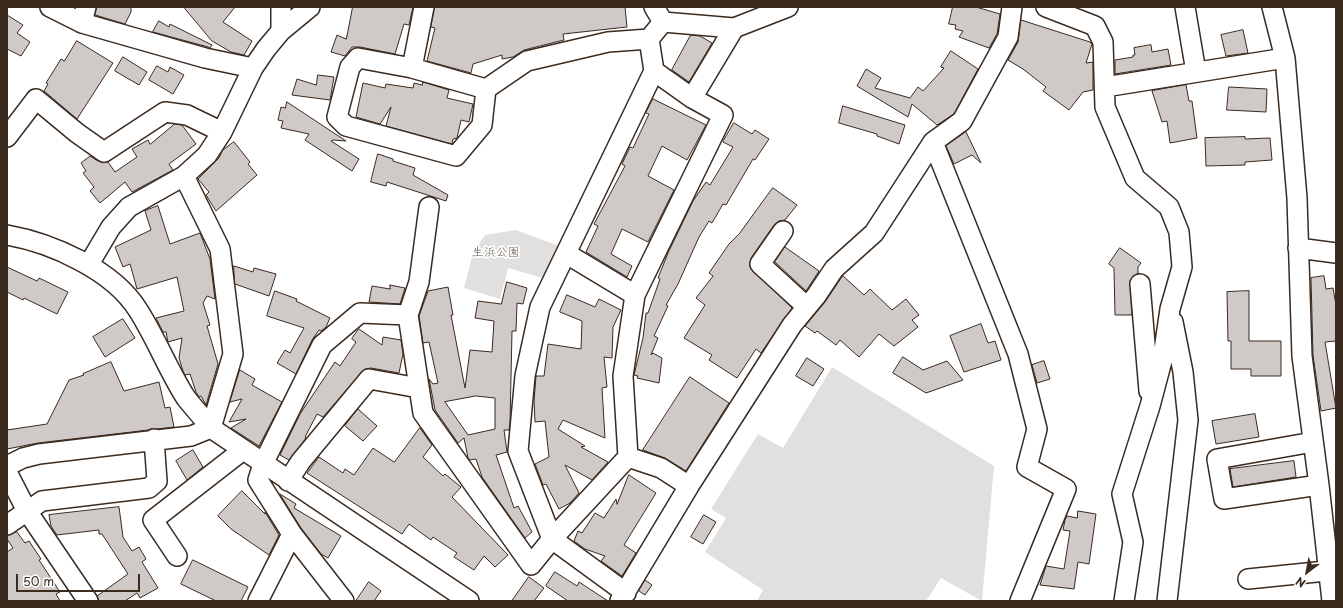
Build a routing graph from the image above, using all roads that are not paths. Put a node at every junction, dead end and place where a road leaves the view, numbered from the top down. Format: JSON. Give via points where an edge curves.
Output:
{"nodes":[{"id":1,"x":50,"y":7,"type":"edge"},
{"id":2,"x":281,"y":7,"type":"edge"},
{"id":3,"x":310,"y":7,"type":"edge"},
{"id":4,"x":424,"y":7,"type":"edge"},
{"id":5,"x":788,"y":7,"type":"edge"},
{"id":6,"x":1012,"y":7,"type":"edge"},
{"id":7,"x":1046,"y":7,"type":"edge"},
{"id":8,"x":1185,"y":7,"type":"edge"},
{"id":9,"x":1272,"y":7,"type":"edge"},
{"id":10,"x":659,"y":14,"type":"edge"},
{"id":11,"x":84,"y":15,"type":"edge"},
{"id":12,"x":734,"y":28,"type":"junction"},
{"id":13,"x":281,"y":31,"type":"junction"},
{"id":14,"x":649,"y":39,"type":"junction"},
{"id":15,"x":1285,"y":58,"type":"junction"},
{"id":16,"x":253,"y":68,"type":"junction"},
{"id":17,"x":412,"y":68,"type":"junction"},
{"id":18,"x":654,"y":71,"type":"junction"},
{"id":19,"x":1196,"y":72,"type":"junction"},
{"id":20,"x":1105,"y":87,"type":"junction"},
{"id":21,"x":486,"y":88,"type":"junction"},
{"id":22,"x":692,"y":98,"type":"junction"},
{"id":23,"x":222,"y":132,"type":"junction"},
{"id":24,"x":7,"y":137,"type":"edge"},
{"id":25,"x":933,"y":142,"type":"junction"},
{"id":26,"x":184,"y":176,"type":"junction"},
{"id":27,"x":429,"y":207,"type":"dead end"},
{"id":28,"x":783,"y":232,"type":"dead end"},
{"id":29,"x":7,"y":235,"type":"edge"},
{"id":30,"x":1298,"y":248,"type":"junction"},
{"id":31,"x":1336,"y":253,"type":"edge"},
{"id":32,"x":567,"y":254,"type":"junction"},
{"id":33,"x":89,"y":264,"type":"junction"},
{"id":34,"x":1140,"y":284,"type":"dead end"},
{"id":35,"x":635,"y":295,"type":"junction"},
{"id":36,"x":807,"y":308,"type":"junction"},
{"id":37,"x":1170,"y":309,"type":"junction"},
{"id":38,"x":408,"y":315,"type":"junction"},
{"id":39,"x":419,"y":388,"type":"junction"},
{"id":40,"x":1150,"y":406,"type":"junction"},
{"id":41,"x":211,"y":428,"type":"junction"},
{"id":42,"x":154,"y":439,"type":"junction"},
{"id":43,"x":1313,"y":442,"type":"junction"},
{"id":44,"x":7,"y":449,"type":"edge"},
{"id":45,"x":243,"y":450,"type":"junction"},
{"id":46,"x":628,"y":457,"type":"junction"},
{"id":47,"x":15,"y":462,"type":"edge"},
{"id":48,"x":263,"y":464,"type":"junction"},
{"id":49,"x":7,"y":472,"type":"edge"},
{"id":50,"x":288,"y":481,"type":"junction"},
{"id":51,"x":1319,"y":485,"type":"junction"},
{"id":52,"x":689,"y":486,"type":"junction"},
{"id":53,"x":27,"y":510,"type":"junction"},
{"id":54,"x":7,"y":525,"type":"edge"},
{"id":55,"x":292,"y":534,"type":"junction"},
{"id":56,"x":552,"y":539,"type":"junction"},
{"id":57,"x":177,"y":556,"type":"dead end"},
{"id":58,"x":1332,"y":570,"type":"edge"},
{"id":59,"x":1248,"y":579,"type":"dead end"},
{"id":60,"x":623,"y":597,"type":"edge"},
{"id":61,"x":88,"y":601,"type":"edge"},
{"id":62,"x":258,"y":601,"type":"edge"},
{"id":63,"x":344,"y":601,"type":"edge"},
{"id":64,"x":469,"y":601,"type":"edge"},
{"id":65,"x":1020,"y":601,"type":"edge"},
{"id":66,"x":1124,"y":601,"type":"edge"},
{"id":67,"x":1167,"y":601,"type":"edge"},
{"id":68,"x":1332,"y":601,"type":"edge"}],
"edges":[{"from":1,"to":11,"type":"street"},
{"from":2,"to":13,"type":"street"},
{"from":3,"to":13,"type":"street"},
{"from":4,"to":17,"type":"street"},
{"from":5,"to":12,"type":"street"},
{"from":6,"to":25,"type":"street","via":[[1008,38],[962,121]]},
{"from":7,"to":20,"type":"street","via":[[1095,26],[1103,42]]},
{"from":8,"to":19,"type":"street"},
{"from":9,"to":15,"type":"street"},
{"from":10,"to":12,"type":"street"},
{"from":10,"to":14,"type":"street"},
{"from":11,"to":16,"type":"street","via":[[205,58]]},
{"from":12,"to":22,"type":"street"},
{"from":13,"to":16,"type":"street"},
{"from":14,"to":18,"type":"street"},
{"from":14,"to":21,"type":"street","via":[[608,42],[527,60]]},
{"from":15,"to":19,"type":"street"},
{"from":15,"to":30,"type":"street","via":[[1297,198]]},
{"from":16,"to":23,"type":"street"},
{"from":17,"to":21,"type":"street"},
{"from":17,"to":21,"type":"street","via":[[358,58],[350,68],[337,117],[346,126],[456,156],[482,124]]},
{"from":18,"to":22,"type":"street"},
{"from":18,"to":32,"type":"street"},
{"from":19,"to":20,"type":"street"},
{"from":20,"to":37,"type":"street","via":[[1105,107],[1135,178],[1169,207],[1179,232],[1182,267]]},
{"from":22,"to":35,"type":"street","via":[[723,115]]},
{"from":23,"to":24,"type":"street","via":[[187,115],[165,112],[104,152],[77,134],[36,99]]},
{"from":23,"to":26,"type":"street","via":[[207,155]]},
{"from":25,"to":36,"type":"street","via":[[874,233],[834,269]]},
{"from":25,"to":65,"type":"street","via":[[1018,354],[1037,429],[1027,467],[1066,489]]},
{"from":26,"to":33,"type":"street","via":[[129,206],[111,227]]},
{"from":26,"to":41,"type":"street","via":[[220,249],[233,354]]},
{"from":27,"to":38,"type":"street","via":[[419,282]]},
{"from":28,"to":36,"type":"street","via":[[760,264]]},
{"from":29,"to":33,"type":"street","via":[[50,248]]},
{"from":30,"to":31,"type":"street"},
{"from":30,"to":43,"type":"street","via":[[1302,356]]},
{"from":32,"to":35,"type":"street"},
{"from":32,"to":56,"type":"street","via":[[540,307],[525,376],[518,451]]},
{"from":33,"to":41,"type":"street","via":[[120,288],[138,309],[186,398]]},
{"from":34,"to":40,"type":"street"},
{"from":35,"to":46,"type":"street","via":[[623,376]]},
{"from":36,"to":52,"type":"street","via":[[792,325]]},
{"from":37,"to":40,"type":"street","via":[[1163,357]]},
{"from":37,"to":67,"type":"street","via":[[1183,372],[1188,420]]},
{"from":38,"to":39,"type":"street"},
{"from":38,"to":48,"type":"street","via":[[360,313],[322,345]]},
{"from":39,"to":50,"type":"street","via":[[369,379],[301,461]]},
{"from":39,"to":56,"type":"street","via":[[423,413],[531,565]]},
{"from":40,"to":66,"type":"street","via":[[1122,494],[1133,542]]},
{"from":41,"to":42,"type":"street","via":[[191,436]]},
{"from":41,"to":45,"type":"street"},
{"from":42,"to":47,"type":"street","via":[[39,454]]},
{"from":42,"to":53,"type":"street","via":[[157,481],[149,488],[42,501]]},
{"from":43,"to":51,"type":"street"},
{"from":43,"to":51,"type":"street","via":[[1217,459],[1224,498]]},
{"from":44,"to":47,"type":"street"},
{"from":45,"to":48,"type":"street"},
{"from":45,"to":57,"type":"street","via":[[153,520]]},
{"from":46,"to":52,"type":"street","via":[[661,468]]},
{"from":46,"to":56,"type":"street"},
{"from":48,"to":50,"type":"street"},
{"from":48,"to":55,"type":"street","via":[[258,480]]},
{"from":49,"to":53,"type":"street"},
{"from":50,"to":64,"type":"street"},
{"from":51,"to":58,"type":"street"},
{"from":52,"to":60,"type":"street"},
{"from":53,"to":54,"type":"street"},
{"from":53,"to":61,"type":"street"},
{"from":55,"to":62,"type":"street"},
{"from":55,"to":63,"type":"street"},
{"from":56,"to":60,"type":"street"},
{"from":58,"to":59,"type":"street"},
{"from":58,"to":68,"type":"street"}]}
